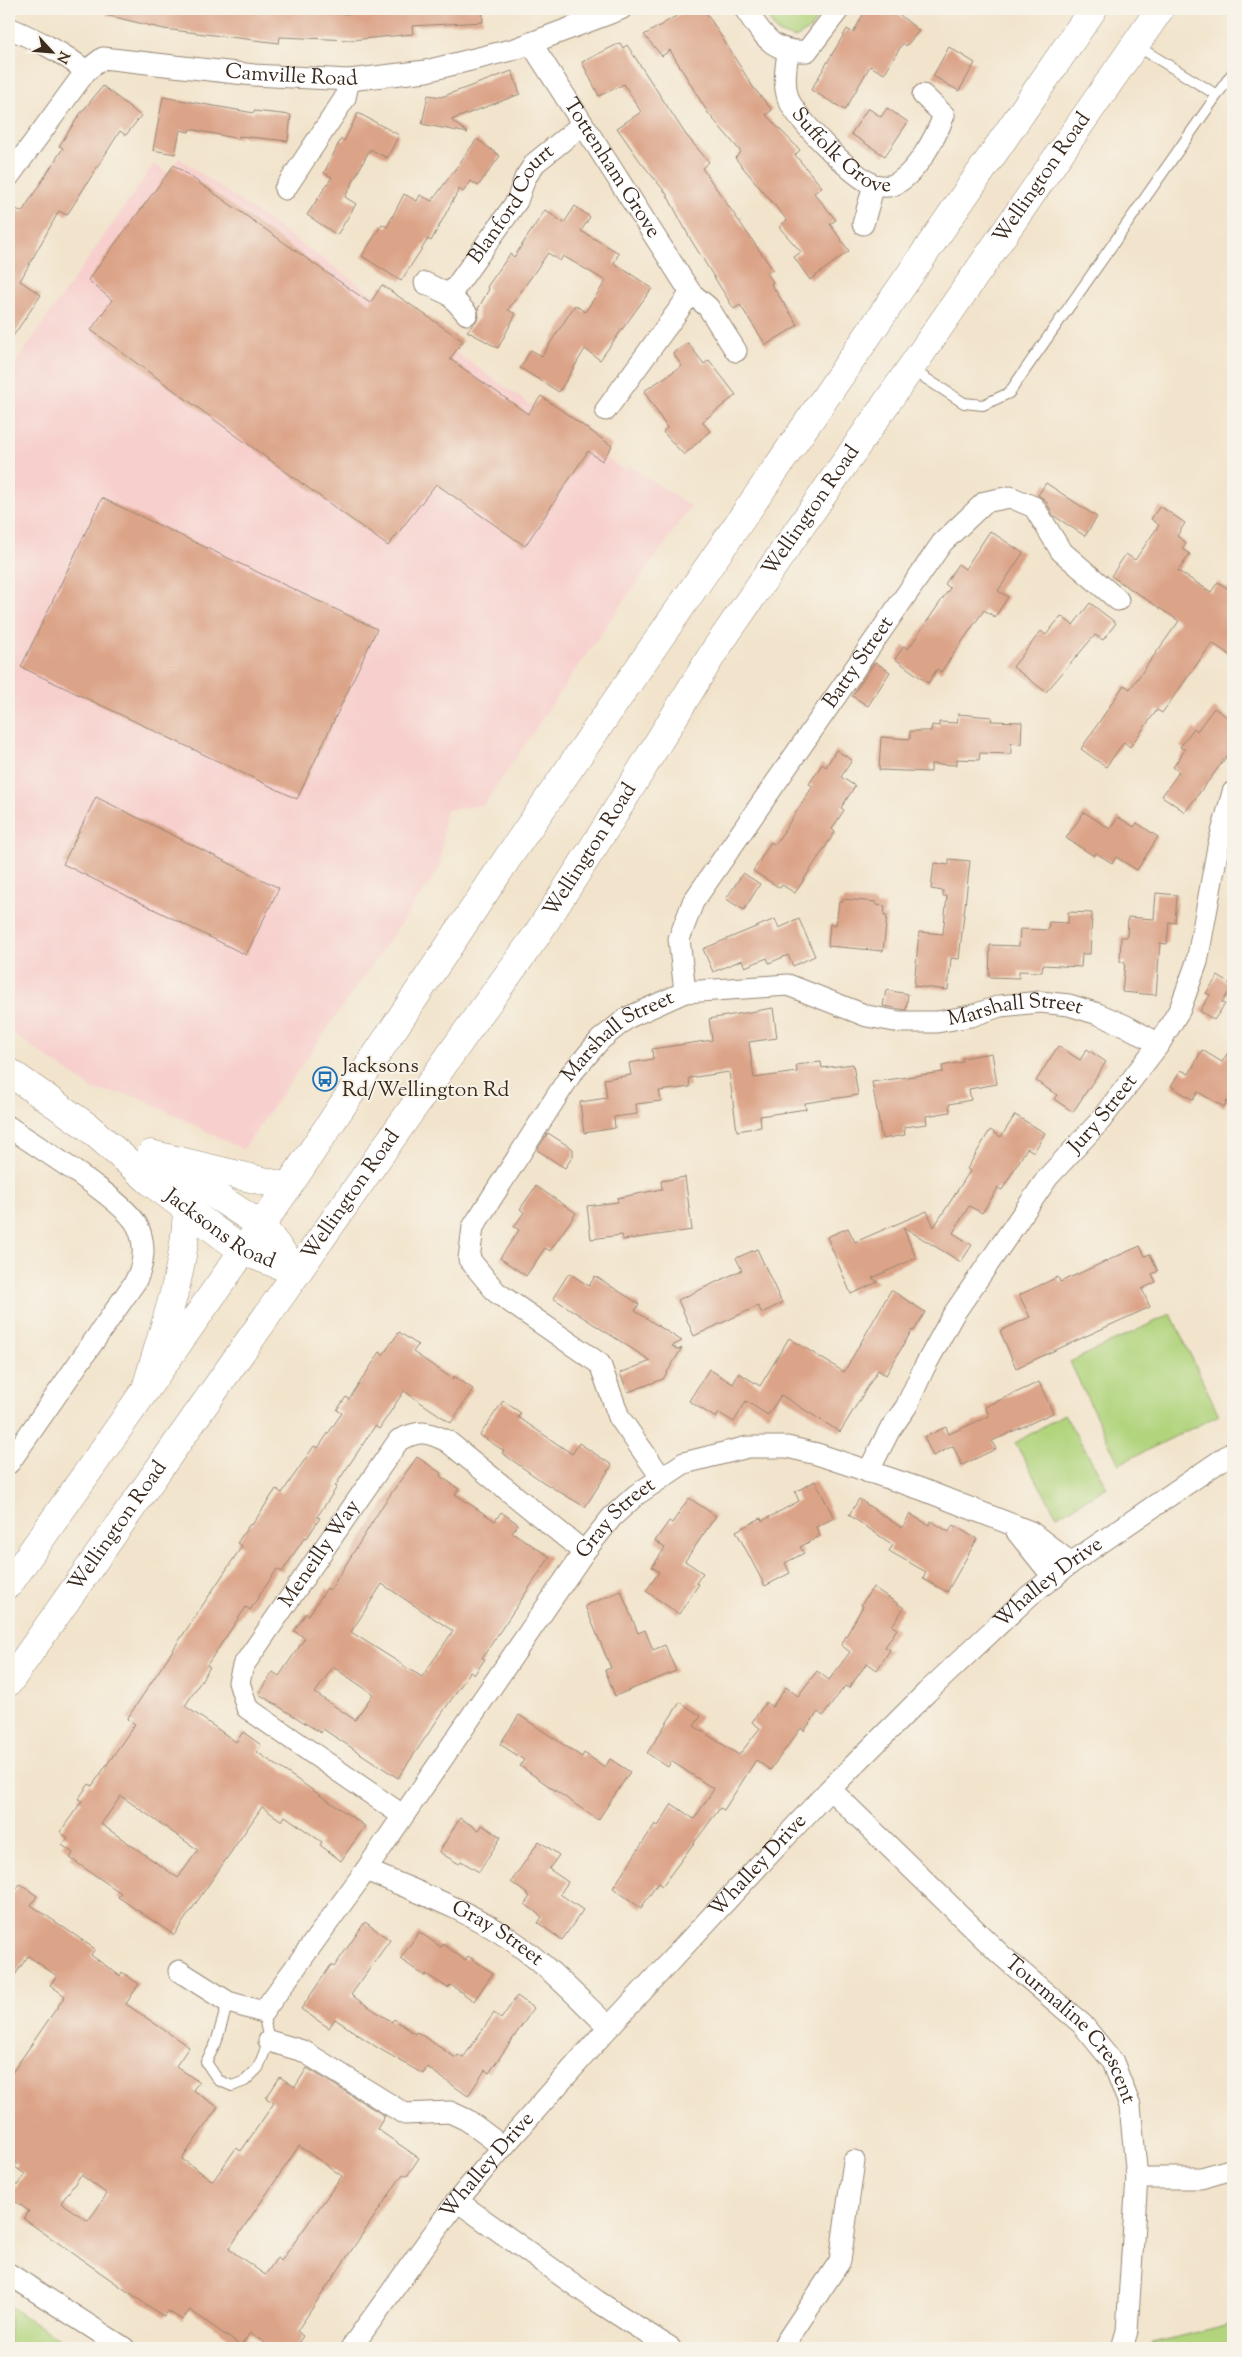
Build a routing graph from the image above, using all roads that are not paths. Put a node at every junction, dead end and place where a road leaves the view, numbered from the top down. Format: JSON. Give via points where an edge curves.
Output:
{"nodes":[{"id":1,"x":621,"y":9,"type":"edge"},
{"id":2,"x":745,"y":9,"type":"edge"},
{"id":3,"x":839,"y":9,"type":"edge"},
{"id":4,"x":1093,"y":9,"type":"edge"},
{"id":5,"x":1160,"y":9,"type":"edge"},
{"id":6,"x":9,"y":28,"type":"edge"},
{"id":7,"x":531,"y":43,"type":"junction"},
{"id":8,"x":1135,"y":44,"type":"junction"},
{"id":9,"x":788,"y":52,"type":"junction"},
{"id":10,"x":86,"y":71,"type":"junction"},
{"id":11,"x":1233,"y":72,"type":"edge"},
{"id":12,"x":349,"y":80,"type":"junction"},
{"id":13,"x":923,"y":95,"type":"dead end"},
{"id":14,"x":1217,"y":95,"type":"junction"},
{"id":15,"x":583,"y":124,"type":"junction"},
{"id":16,"x":9,"y":176,"type":"edge"},
{"id":17,"x":874,"y":185,"type":"junction"},
{"id":18,"x":285,"y":189,"type":"dead end"},
{"id":19,"x":863,"y":224,"type":"dead end"},
{"id":20,"x":425,"y":283,"type":"dead end"},
{"id":21,"x":692,"y":293,"type":"junction"},
{"id":22,"x":450,"y":295,"type":"junction"},
{"id":23,"x":467,"y":314,"type":"dead end"},
{"id":24,"x":736,"y":351,"type":"dead end"},
{"id":25,"x":910,"y":368,"type":"junction"},
{"id":26,"x":606,"y":410,"type":"dead end"},
{"id":27,"x":1118,"y":600,"type":"dead end"},
{"id":28,"x":1233,"y":792,"type":"edge"},
{"id":29,"x":685,"y":992,"type":"junction"},
{"id":30,"x":1159,"y":1044,"type":"junction"},
{"id":31,"x":9,"y":1072,"type":"edge"},
{"id":32,"x":9,"y":1127,"type":"edge"},
{"id":33,"x":88,"y":1127,"type":"junction"},
{"id":34,"x":151,"y":1154,"type":"junction"},
{"id":35,"x":288,"y":1187,"type":"junction"},
{"id":36,"x":187,"y":1209,"type":"junction"},
{"id":37,"x":261,"y":1225,"type":"junction"},
{"id":38,"x":243,"y":1251,"type":"junction"},
{"id":39,"x":297,"y":1272,"type":"junction"},
{"id":40,"x":144,"y":1393,"type":"junction"},
{"id":41,"x":1233,"y":1452,"type":"edge"},
{"id":42,"x":9,"y":1463,"type":"edge"},
{"id":43,"x":875,"y":1474,"type":"junction"},
{"id":44,"x":661,"y":1476,"type":"junction"},
{"id":45,"x":1013,"y":1526,"type":"junction"},
{"id":46,"x":584,"y":1552,"type":"junction"},
{"id":47,"x":1071,"y":1563,"type":"junction"},
{"id":48,"x":1054,"y":1578,"type":"junction"},
{"id":49,"x":9,"y":1584,"type":"edge"},
{"id":50,"x":9,"y":1682,"type":"edge"},
{"id":51,"x":830,"y":1789,"type":"junction"},
{"id":52,"x":402,"y":1815,"type":"junction"},
{"id":53,"x":366,"y":1870,"type":"junction"},
{"id":54,"x":179,"y":1971,"type":"dead end"},
{"id":55,"x":228,"y":2002,"type":"junction"},
{"id":56,"x":263,"y":2012,"type":"junction"},
{"id":57,"x":609,"y":2027,"type":"junction"},
{"id":58,"x":269,"y":2042,"type":"junction"},
{"id":59,"x":503,"y":2147,"type":"junction"},
{"id":60,"x":854,"y":2161,"type":"dead end"},
{"id":61,"x":1233,"y":2169,"type":"edge"},
{"id":62,"x":1137,"y":2178,"type":"junction"},
{"id":63,"x":457,"y":2201,"type":"junction"},
{"id":64,"x":9,"y":2274,"type":"edge"},
{"id":65,"x":124,"y":2348,"type":"edge"},
{"id":66,"x":351,"y":2348,"type":"edge"},
{"id":67,"x":670,"y":2348,"type":"edge"},
{"id":68,"x":782,"y":2348,"type":"edge"},
{"id":69,"x":1122,"y":2348,"type":"edge"}],
"edges":[{"from":1,"to":7,"type":"street","name":"Camville Road"},
{"from":2,"to":9,"type":"street","via":[[760,31],[774,45]]},
{"from":3,"to":9,"type":"street","via":[[807,51]]},
{"from":4,"to":35,"type":"main road","via":[[507,859]]},
{"from":5,"to":8,"type":"main road","name":"Wellington Road"},
{"from":6,"to":10,"type":"street","via":[[41,41]]},
{"from":7,"to":12,"type":"street","name":"Camville Road","via":[[426,71]]},
{"from":7,"to":15,"type":"street","name":"Tottenham Grove"},
{"from":8,"to":14,"type":"lane"},
{"from":8,"to":25,"type":"main road","name":"Wellington Road"},
{"from":9,"to":17,"type":"street","name":"Suffolk Grove","via":[[784,76],[789,99],[810,130],[841,161]]},
{"from":10,"to":12,"type":"street","name":"Camville Road","via":[[103,58],[254,75]]},
{"from":10,"to":16,"type":"street","name":"Camville Road"},
{"from":11,"to":14,"type":"lane"},
{"from":12,"to":18,"type":"street","via":[[345,98]]},
{"from":13,"to":17,"type":"street","name":"Suffolk Grove","via":[[944,115],[937,135],[907,175],[891,186]]},
{"from":14,"to":25,"type":"lane","via":[[1009,393],[983,405],[964,403]]},
{"from":15,"to":21,"type":"street","name":"Tottenham Grove"},
{"from":15,"to":22,"type":"street","name":"Blanford Court","via":[[536,163],[525,178],[517,200]]},
{"from":17,"to":19,"type":"street"},
{"from":20,"to":22,"type":"street"},
{"from":21,"to":24,"type":"street","name":"Tottenham Grove","via":[[708,307]]},
{"from":21,"to":26,"type":"street"},
{"from":22,"to":23,"type":"street"},
{"from":25,"to":39,"type":"main road","name":"Wellington Road","via":[[715,650],[606,829],[536,936]]},
{"from":27,"to":29,"type":"street","name":"Batty Street","via":[[1061,551],[1034,507],[1010,497],[985,502],[942,543],[693,902],[679,939]]},
{"from":28,"to":30,"type":"street","name":"Jury Street","via":[[1218,847],[1197,962],[1180,1008]]},
{"from":29,"to":30,"type":"street","name":"Marshall Street","via":[[788,985],[867,1016],[900,1022],[937,1022],[971,1016],[1000,1006],[1040,1002],[1070,1005],[1126,1026]]},
{"from":29,"to":44,"type":"street","name":"Marshall Street","via":[[627,1018],[600,1040],[572,1074],[473,1227],[469,1259],[496,1292],[600,1364],[619,1417]]},
{"from":30,"to":43,"type":"street","name":"Jury Street","via":[[1100,1121],[1048,1177],[953,1315],[906,1407],[889,1431]]},
{"from":31,"to":33,"type":"main road","name":"Jacksons Road"},
{"from":32,"to":42,"type":"street","via":[[122,1206],[138,1226],[143,1245],[140,1272],[135,1282]]},
{"from":33,"to":34,"type":"main road","name":"Jacksons Road"},
{"from":33,"to":36,"type":"main road","name":"Jacksons Road"},
{"from":34,"to":35,"type":"main road"},
{"from":34,"to":37,"type":"main road","name":"Jacksons Road"},
{"from":35,"to":37,"type":"main road"},
{"from":36,"to":38,"type":"main road","name":"Jacksons Road"},
{"from":36,"to":40,"type":"main road","via":[[184,1255]]},
{"from":37,"to":38,"type":"main road"},
{"from":37,"to":39,"type":"main road","name":"Jacksons Road"},
{"from":38,"to":39,"type":"main road","name":"Jacksons Road"},
{"from":38,"to":40,"type":"main road"},
{"from":39,"to":50,"type":"main road","name":"Wellington Road"},
{"from":40,"to":49,"type":"main road"},
{"from":41,"to":47,"type":"street","name":"Whalley Drive"},
{"from":43,"to":44,"type":"street","name":"Gray Street","via":[[787,1447],[748,1447],[684,1463]]},
{"from":43,"to":45,"type":"street","name":"Gray Street"},
{"from":44,"to":46,"type":"street","name":"Gray Street","via":[[612,1517]]},
{"from":45,"to":47,"type":"street","name":"Gray Street","via":[[1031,1532]]},
{"from":45,"to":48,"type":"street","name":"Gray Street"},
{"from":46,"to":52,"type":"street","name":"Gray Street"},
{"from":46,"to":52,"type":"street","name":"Meneilly Way","via":[[447,1442],[429,1432],[414,1433],[399,1440],[243,1666],[239,1682],[247,1708]]},
{"from":47,"to":48,"type":"street","name":"Whalley Drive"},
{"from":48,"to":51,"type":"street","name":"Whalley Drive","via":[[1028,1596]]},
{"from":51,"to":57,"type":"street","name":"Whalley Drive"},
{"from":51,"to":62,"type":"street","name":"Tourmaline Crescent","via":[[1000,1954],[1082,2024],[1113,2062],[1130,2106]]},
{"from":52,"to":53,"type":"street","name":"Gray Street"},
{"from":53,"to":56,"type":"street","name":"Gray Street"},
{"from":53,"to":57,"type":"street","name":"Gray Street","via":[[462,1912],[510,1938]]},
{"from":54,"to":55,"type":"street"},
{"from":55,"to":56,"type":"street"},
{"from":55,"to":58,"type":"lane","via":[[216,2043],[206,2062],[218,2080],[232,2086],[245,2081],[258,2068]]},
{"from":56,"to":58,"type":"lane"},
{"from":57,"to":59,"type":"street","name":"Whalley Drive"},
{"from":58,"to":59,"type":"street","via":[[302,2051],[405,2114],[450,2112],[467,2120]]},
{"from":59,"to":63,"type":"street","name":"Whalley Drive"},
{"from":60,"to":68,"type":"street","via":[[840,2262]]},
{"from":61,"to":62,"type":"street","via":[[1201,2178]]},
{"from":62,"to":69,"type":"street","name":"Tourmaline Crescent","via":[[1127,2331]]},
{"from":63,"to":66,"type":"street","name":"Whalley Drive"},
{"from":63,"to":67,"type":"street","via":[[597,2301]]},
{"from":64,"to":65,"type":"street"}]}
